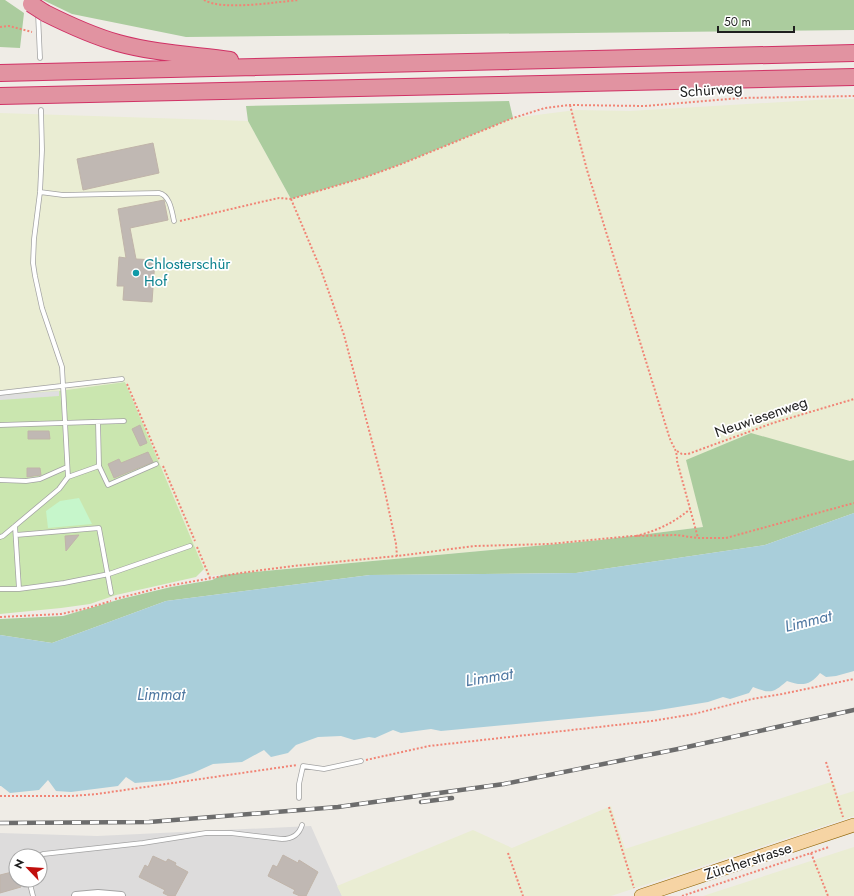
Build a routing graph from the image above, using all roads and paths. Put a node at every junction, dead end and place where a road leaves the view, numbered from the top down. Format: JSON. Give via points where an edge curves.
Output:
{"nodes":[{"id":1,"x":204,"y":0,"type":"edge"},
{"id":2,"x":298,"y":0,"type":"edge"},
{"id":3,"x":35,"y":4,"type":"edge"},
{"id":4,"x":0,"y":27,"type":"edge"},
{"id":5,"x":39,"y":33,"type":"junction"},
{"id":6,"x":854,"y":53,"type":"edge"},
{"id":7,"x":40,"y":58,"type":"dead end"},
{"id":8,"x":275,"y":67,"type":"junction"},
{"id":9,"x":0,"y":73,"type":"edge"},
{"id":10,"x":854,"y":76,"type":"edge"},
{"id":11,"x":0,"y":96,"type":"edge"},
{"id":12,"x":854,"y":96,"type":"edge"},
{"id":13,"x":570,"y":106,"type":"junction"},
{"id":14,"x":41,"y":110,"type":"dead end"},
{"id":15,"x":40,"y":192,"type":"junction"},
{"id":16,"x":291,"y":199,"type":"junction"},
{"id":17,"x":174,"y":221,"type":"joint"},
{"id":18,"x":122,"y":379,"type":"joint"},
{"id":19,"x":63,"y":385,"type":"junction"},
{"id":20,"x":0,"y":393,"type":"edge"},
{"id":21,"x":854,"y":399,"type":"edge"},
{"id":22,"x":124,"y":421,"type":"dead end"},
{"id":23,"x":98,"y":422,"type":"junction"},
{"id":24,"x":65,"y":423,"type":"junction"},
{"id":25,"x":0,"y":425,"type":"edge"},
{"id":26,"x":677,"y":451,"type":"junction"},
{"id":27,"x":156,"y":464,"type":"dead end"},
{"id":28,"x":67,"y":466,"type":"junction"},
{"id":29,"x":99,"y":466,"type":"junction"},
{"id":30,"x":68,"y":478,"type":"junction"},
{"id":31,"x":0,"y":480,"type":"edge"},
{"id":32,"x":854,"y":502,"type":"edge"},
{"id":33,"x":690,"y":509,"type":"junction"},
{"id":34,"x":15,"y":526,"type":"junction"},
{"id":35,"x":16,"y":535,"type":"junction"},
{"id":36,"x":632,"y":536,"type":"junction"},
{"id":37,"x":0,"y":537,"type":"edge"},
{"id":38,"x":698,"y":538,"type":"junction"},
{"id":39,"x":190,"y":546,"type":"dead end"},
{"id":40,"x":396,"y":556,"type":"junction"},
{"id":41,"x":108,"y":574,"type":"junction"},
{"id":42,"x":210,"y":578,"type":"junction"},
{"id":43,"x":0,"y":589,"type":"edge"},
{"id":44,"x":18,"y":589,"type":"junction"},
{"id":45,"x":111,"y":593,"type":"dead end"},
{"id":46,"x":0,"y":617,"type":"edge"},
{"id":47,"x":854,"y":679,"type":"edge"},
{"id":48,"x":361,"y":761,"type":"joint"},
{"id":49,"x":826,"y":762,"type":"dead end"},
{"id":50,"x":303,"y":766,"type":"junction"},
{"id":51,"x":0,"y":796,"type":"edge"},
{"id":52,"x":299,"y":798,"type":"dead end"},
{"id":53,"x":609,"y":807,"type":"dead end"},
{"id":54,"x":302,"y":825,"type":"dead end"},
{"id":55,"x":850,"y":826,"type":"edge"},
{"id":56,"x":833,"y":845,"type":"dead end"},
{"id":57,"x":48,"y":853,"type":"edge"},
{"id":58,"x":508,"y":853,"type":"dead end"},
{"id":59,"x":811,"y":853,"type":"junction"},
{"id":60,"x":638,"y":894,"type":"edge"},
{"id":61,"x":76,"y":896,"type":"edge"},
{"id":62,"x":121,"y":896,"type":"edge"},
{"id":63,"x":523,"y":896,"type":"edge"},
{"id":64,"x":682,"y":896,"type":"edge"},
{"id":65,"x":828,"y":896,"type":"edge"}],
"edges":[{"from":1,"to":2,"type":"path","via":[[212,4],[233,5]]},
{"from":3,"to":5,"type":"lane"},
{"from":3,"to":8,"type":"highway","via":[[85,32],[119,44]]},
{"from":4,"to":5,"type":"path"},
{"from":5,"to":7,"type":"lane"},
{"from":6,"to":8,"type":"highway"},
{"from":8,"to":9,"type":"highway"},
{"from":10,"to":11,"type":"highway"},
{"from":12,"to":13,"type":"path","name":"Schürweg","via":[[741,98],[646,106]]},
{"from":13,"to":16,"type":"path","name":"Schürweg","via":[[552,106],[526,113],[366,177]]},
{"from":13,"to":26,"type":"path","via":[[587,170],[669,436]]},
{"from":14,"to":15,"type":"lane"},
{"from":15,"to":17,"type":"lane","via":[[62,195],[159,193],[167,197]]},
{"from":15,"to":19,"type":"lane","via":[[33,263],[42,308],[62,367]]},
{"from":16,"to":17,"type":"path","name":"Schürweg","via":[[275,199]]},
{"from":16,"to":40,"type":"path","via":[[321,270],[344,335],[384,487],[396,544]]},
{"from":18,"to":19,"type":"lane"},
{"from":18,"to":42,"type":"path","via":[[126,381]]},
{"from":19,"to":20,"type":"lane"},
{"from":19,"to":24,"type":"lane"},
{"from":21,"to":26,"type":"path","name":"Neuwiesenweg","via":[[773,423],[688,454]]},
{"from":22,"to":23,"type":"lane"},
{"from":23,"to":24,"type":"lane"},
{"from":23,"to":29,"type":"lane"},
{"from":24,"to":25,"type":"lane"},
{"from":24,"to":28,"type":"lane"},
{"from":26,"to":33,"type":"path","via":[[677,461]]},
{"from":27,"to":29,"type":"lane","via":[[108,485]]},
{"from":28,"to":30,"type":"lane"},
{"from":28,"to":31,"type":"lane","via":[[40,479]]},
{"from":29,"to":30,"type":"lane"},
{"from":30,"to":34,"type":"lane","via":[[59,489]]},
{"from":32,"to":38,"type":"path","via":[[726,538]]},
{"from":33,"to":36,"type":"path","via":[[680,518],[655,530]]},
{"from":33,"to":38,"type":"path"},
{"from":34,"to":35,"type":"lane"},
{"from":34,"to":37,"type":"lane"},
{"from":35,"to":41,"type":"lane","via":[[99,528]]},
{"from":35,"to":44,"type":"lane"},
{"from":36,"to":38,"type":"path","via":[[676,535]]},
{"from":36,"to":40,"type":"path","via":[[549,544],[475,546]]},
{"from":39,"to":41,"type":"lane"},
{"from":40,"to":42,"type":"path","via":[[293,566]]},
{"from":41,"to":44,"type":"lane"},
{"from":41,"to":45,"type":"lane"},
{"from":42,"to":46,"type":"path","via":[[143,591],[60,614]]},
{"from":43,"to":44,"type":"lane"},
{"from":47,"to":48,"type":"path","via":[[652,721],[429,746]]},
{"from":48,"to":50,"type":"lane","via":[[324,769]]},
{"from":49,"to":55,"type":"path"},
{"from":50,"to":51,"type":"path","via":[[97,794]]},
{"from":50,"to":52,"type":"lane"},
{"from":53,"to":60,"type":"path"},
{"from":54,"to":57,"type":"lane","via":[[300,831],[289,839],[206,833]]},
{"from":55,"to":60,"type":"main road","name":"Zürcherstrasse"},
{"from":56,"to":59,"type":"path"},
{"from":58,"to":63,"type":"path"},
{"from":59,"to":64,"type":"path"},
{"from":59,"to":65,"type":"path"},
{"from":61,"to":62,"type":"street"}]}
